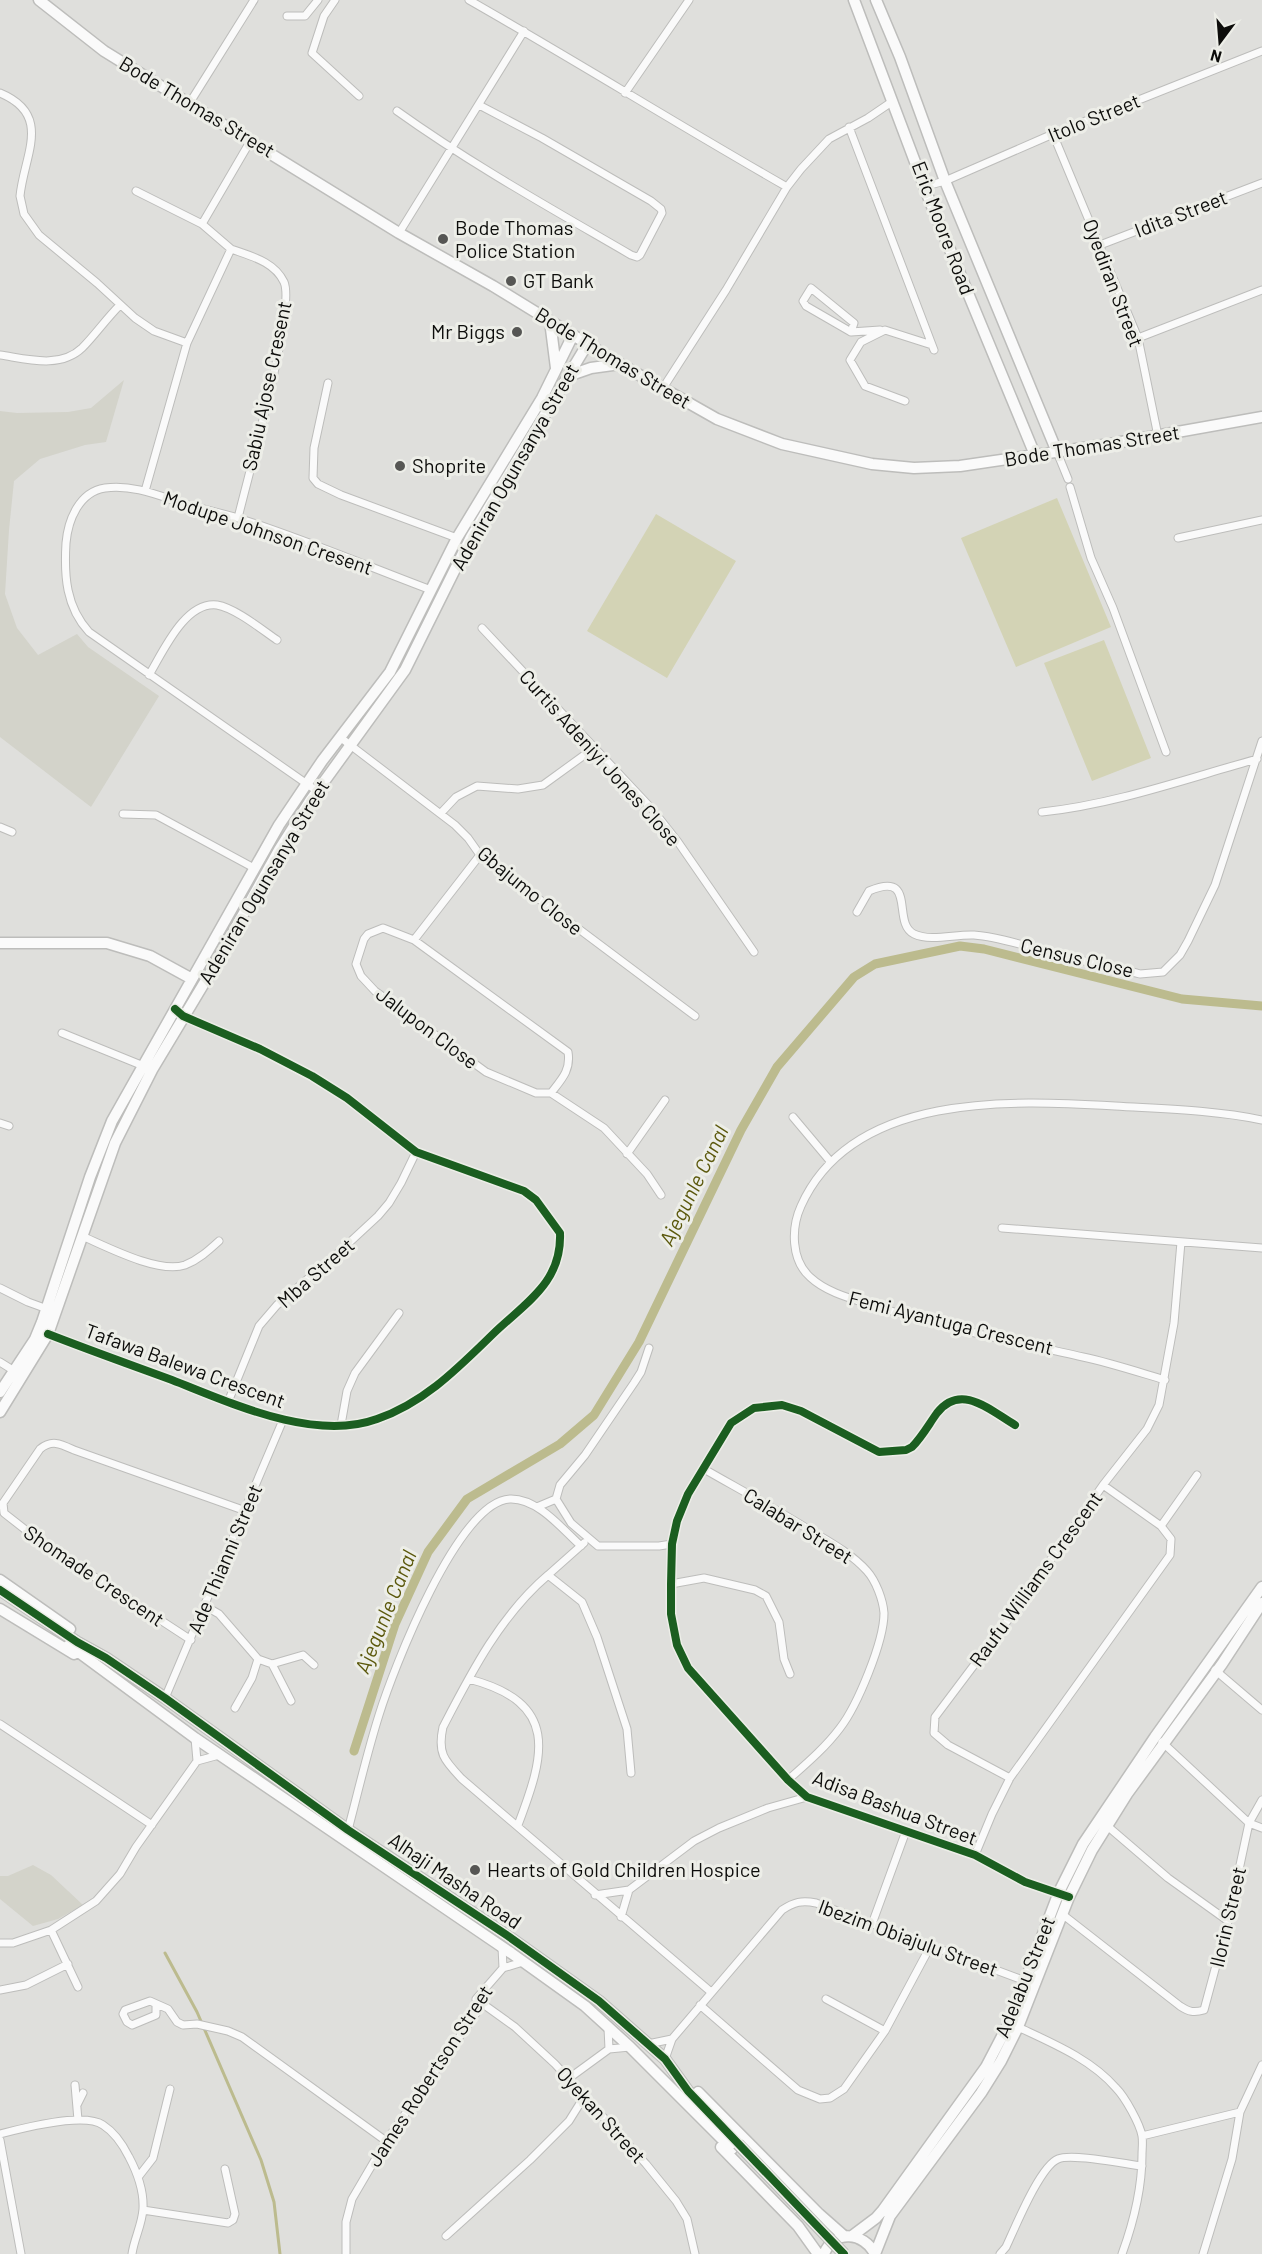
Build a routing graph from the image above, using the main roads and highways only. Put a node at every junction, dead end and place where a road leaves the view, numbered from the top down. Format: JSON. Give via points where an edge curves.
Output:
{"nodes":[{"id":1,"x":39,"y":0,"type":"edge"},
{"id":2,"x":854,"y":0,"type":"edge"},
{"id":3,"x":876,"y":0,"type":"edge"},
{"id":4,"x":550,"y":321,"type":"junction"},
{"id":5,"x":573,"y":335,"type":"junction"},
{"id":6,"x":588,"y":343,"type":"junction"},
{"id":7,"x":620,"y":364,"type":"junction"},
{"id":8,"x":556,"y":371,"type":"junction"},
{"id":9,"x":568,"y":376,"type":"junction"},
{"id":10,"x":1262,"y":417,"type":"edge"},
{"id":11,"x":1057,"y":452,"type":"junction"},
{"id":12,"x":1035,"y":455,"type":"junction"},
{"id":13,"x":481,"y":498,"type":"junction"},
{"id":14,"x":492,"y":504,"type":"junction"},
{"id":15,"x":346,"y":742,"type":"junction"},
{"id":16,"x":0,"y":943,"type":"edge"},
{"id":17,"x":192,"y":980,"type":"junction"},
{"id":18,"x":179,"y":1012,"type":"junction"},
{"id":19,"x":147,"y":1068,"type":"junction"},
{"id":20,"x":52,"y":1310,"type":"junction"},
{"id":21,"x":19,"y":1374,"type":"junction"},
{"id":22,"x":0,"y":1392,"type":"edge"},
{"id":23,"x":0,"y":1412,"type":"edge"},
{"id":24,"x":0,"y":1580,"type":"edge"},
{"id":25,"x":1262,"y":1587,"type":"edge"},
{"id":26,"x":0,"y":1590,"type":"edge"},
{"id":27,"x":0,"y":1596,"type":"edge"},
{"id":28,"x":1262,"y":1603,"type":"edge"},
{"id":29,"x":0,"y":1609,"type":"edge"},
{"id":30,"x":25,"y":1610,"type":"junction"},
{"id":31,"x":106,"y":1658,"type":"junction"},
{"id":32,"x":1212,"y":1668,"type":"junction"},
{"id":33,"x":102,"y":1669,"type":"junction"},
{"id":34,"x":1064,"y":1894,"type":"junction"},
{"id":35,"x":1030,"y":1982,"type":"junction"},
{"id":36,"x":673,"y":2069,"type":"junction"},
{"id":37,"x":663,"y":2081,"type":"junction"},
{"id":38,"x":735,"y":2147,"type":"junction"},
{"id":39,"x":848,"y":2236,"type":"junction"},
{"id":40,"x":818,"y":2254,"type":"edge"},
{"id":41,"x":824,"y":2254,"type":"edge"},
{"id":42,"x":834,"y":2254,"type":"edge"},
{"id":43,"x":844,"y":2254,"type":"edge"},
{"id":44,"x":875,"y":2254,"type":"edge"}],
"edges":[{"from":1,"to":4,"type":"main road","name":"Bode Thomas Street","via":[[104,51]]},
{"from":2,"to":12,"type":"main road","name":"Eric Moore Road","via":[[929,199]]},
{"from":3,"to":11,"type":"main road","name":"Eric Moore Road","via":[[945,181]]},
{"from":4,"to":5,"type":"main road","name":"Bode Thomas Street"},
{"from":4,"to":8,"type":"main road"},
{"from":5,"to":6,"type":"main road","name":"Bode Thomas Street"},
{"from":5,"to":8,"type":"main road","name":"Adeniran Ogunsanya Street"},
{"from":6,"to":7,"type":"main road","name":"Bode Thomas Street"},
{"from":6,"to":9,"type":"main road","name":"Adeniran Ogunsanya Street"},
{"from":7,"to":9,"type":"main road"},
{"from":7,"to":12,"type":"main road","name":"Bode Thomas Street","via":[[717,419],[762,437],[830,456],[914,468]]},
{"from":8,"to":13,"type":"main road","name":"Adeniran Ogunsanya Street"},
{"from":9,"to":14,"type":"main road","name":"Adeniran Ogunsanya Street"},
{"from":10,"to":11,"type":"main road","name":"Bode Thomas Street"},
{"from":11,"to":12,"type":"main road","name":"Bode Thomas Street"},
{"from":13,"to":14,"type":"main road"},
{"from":13,"to":15,"type":"main road","name":"Adeniran Ogunsanya Street","via":[[390,672]]},
{"from":14,"to":15,"type":"main road","name":"Adeniran Ogunsanya Street","via":[[405,670]]},
{"from":15,"to":17,"type":"main road","name":"Adeniran Ogunsanya Street","via":[[307,784],[279,825]]},
{"from":15,"to":18,"type":"main road","name":"Adeniran Ogunsanya Street","via":[[279,850],[212,970]]},
{"from":16,"to":17,"type":"main road","via":[[107,942],[150,956]]},
{"from":17,"to":18,"type":"main road","name":"Adeniran Ogunsanya Street"},
{"from":18,"to":19,"type":"main road","name":"Adeniran Ogunsanya Street"},
{"from":19,"to":20,"type":"main road","name":"Adeniran Ogunsanya Street"},
{"from":19,"to":20,"type":"main road","name":"Adeniran Ogunsanya Street","via":[[106,1134]]},
{"from":20,"to":21,"type":"main road","name":"Adeniran Ogunsanya Street"},
{"from":20,"to":21,"type":"main road","name":"Adeniran Ogunsanya Street","via":[[48,1334]]},
{"from":21,"to":22,"type":"main road","name":"Adeniran Ogunsanya Street"},
{"from":21,"to":23,"type":"main road","name":"Adeniran Ogunsanya Street"},
{"from":24,"to":31,"type":"main road"},
{"from":25,"to":32,"type":"main road","name":"Adelabu Street"},
{"from":26,"to":30,"type":"main road","name":"Alhaji Masha Road"},
{"from":27,"to":30,"type":"main road","name":"Alhaji Masha Road"},
{"from":28,"to":32,"type":"main road","name":"Adelabu Street"},
{"from":29,"to":33,"type":"main road"},
{"from":30,"to":31,"type":"main road","name":"Alhaji Masha Road"},
{"from":30,"to":33,"type":"main road","name":"Alhaji Masha Road"},
{"from":31,"to":36,"type":"main road","name":"Alhaji Masha Road","via":[[307,1801],[574,1982],[606,2006]]},
{"from":32,"to":34,"type":"main road","name":"Adelabu Street","via":[[1102,1822],[1092,1850]]},
{"from":33,"to":37,"type":"main road","name":"Alhaji Masha Road","via":[[219,1755],[585,2006]]},
{"from":34,"to":35,"type":"main road","name":"Adelabu Street"},
{"from":34,"to":35,"type":"main road","name":"Adelabu Street","via":[[1062,1914]]},
{"from":35,"to":39,"type":"main road","name":"Adelabu Street","via":[[986,2067],[884,2210]]},
{"from":35,"to":44,"type":"main road","name":"Adelabu Street","via":[[1018,2027],[981,2093],[890,2216]]},
{"from":36,"to":38,"type":"main road","name":"Alhaji Masha Road"},
{"from":36,"to":39,"type":"main road","via":[[819,2214]]},
{"from":37,"to":38,"type":"main road","name":"Alhaji Masha Road"},
{"from":37,"to":40,"type":"main road","via":[[798,2226]]},
{"from":38,"to":42,"type":"main road","name":"Alhaji Masha Road"},
{"from":38,"to":43,"type":"main road","name":"Alhaji Masha Road","bridge":true},
{"from":39,"to":41,"type":"main road","name":"Adelabu Street","via":[[831,2243]]},
{"from":39,"to":44,"type":"main road","via":[[867,2242]]}]}
